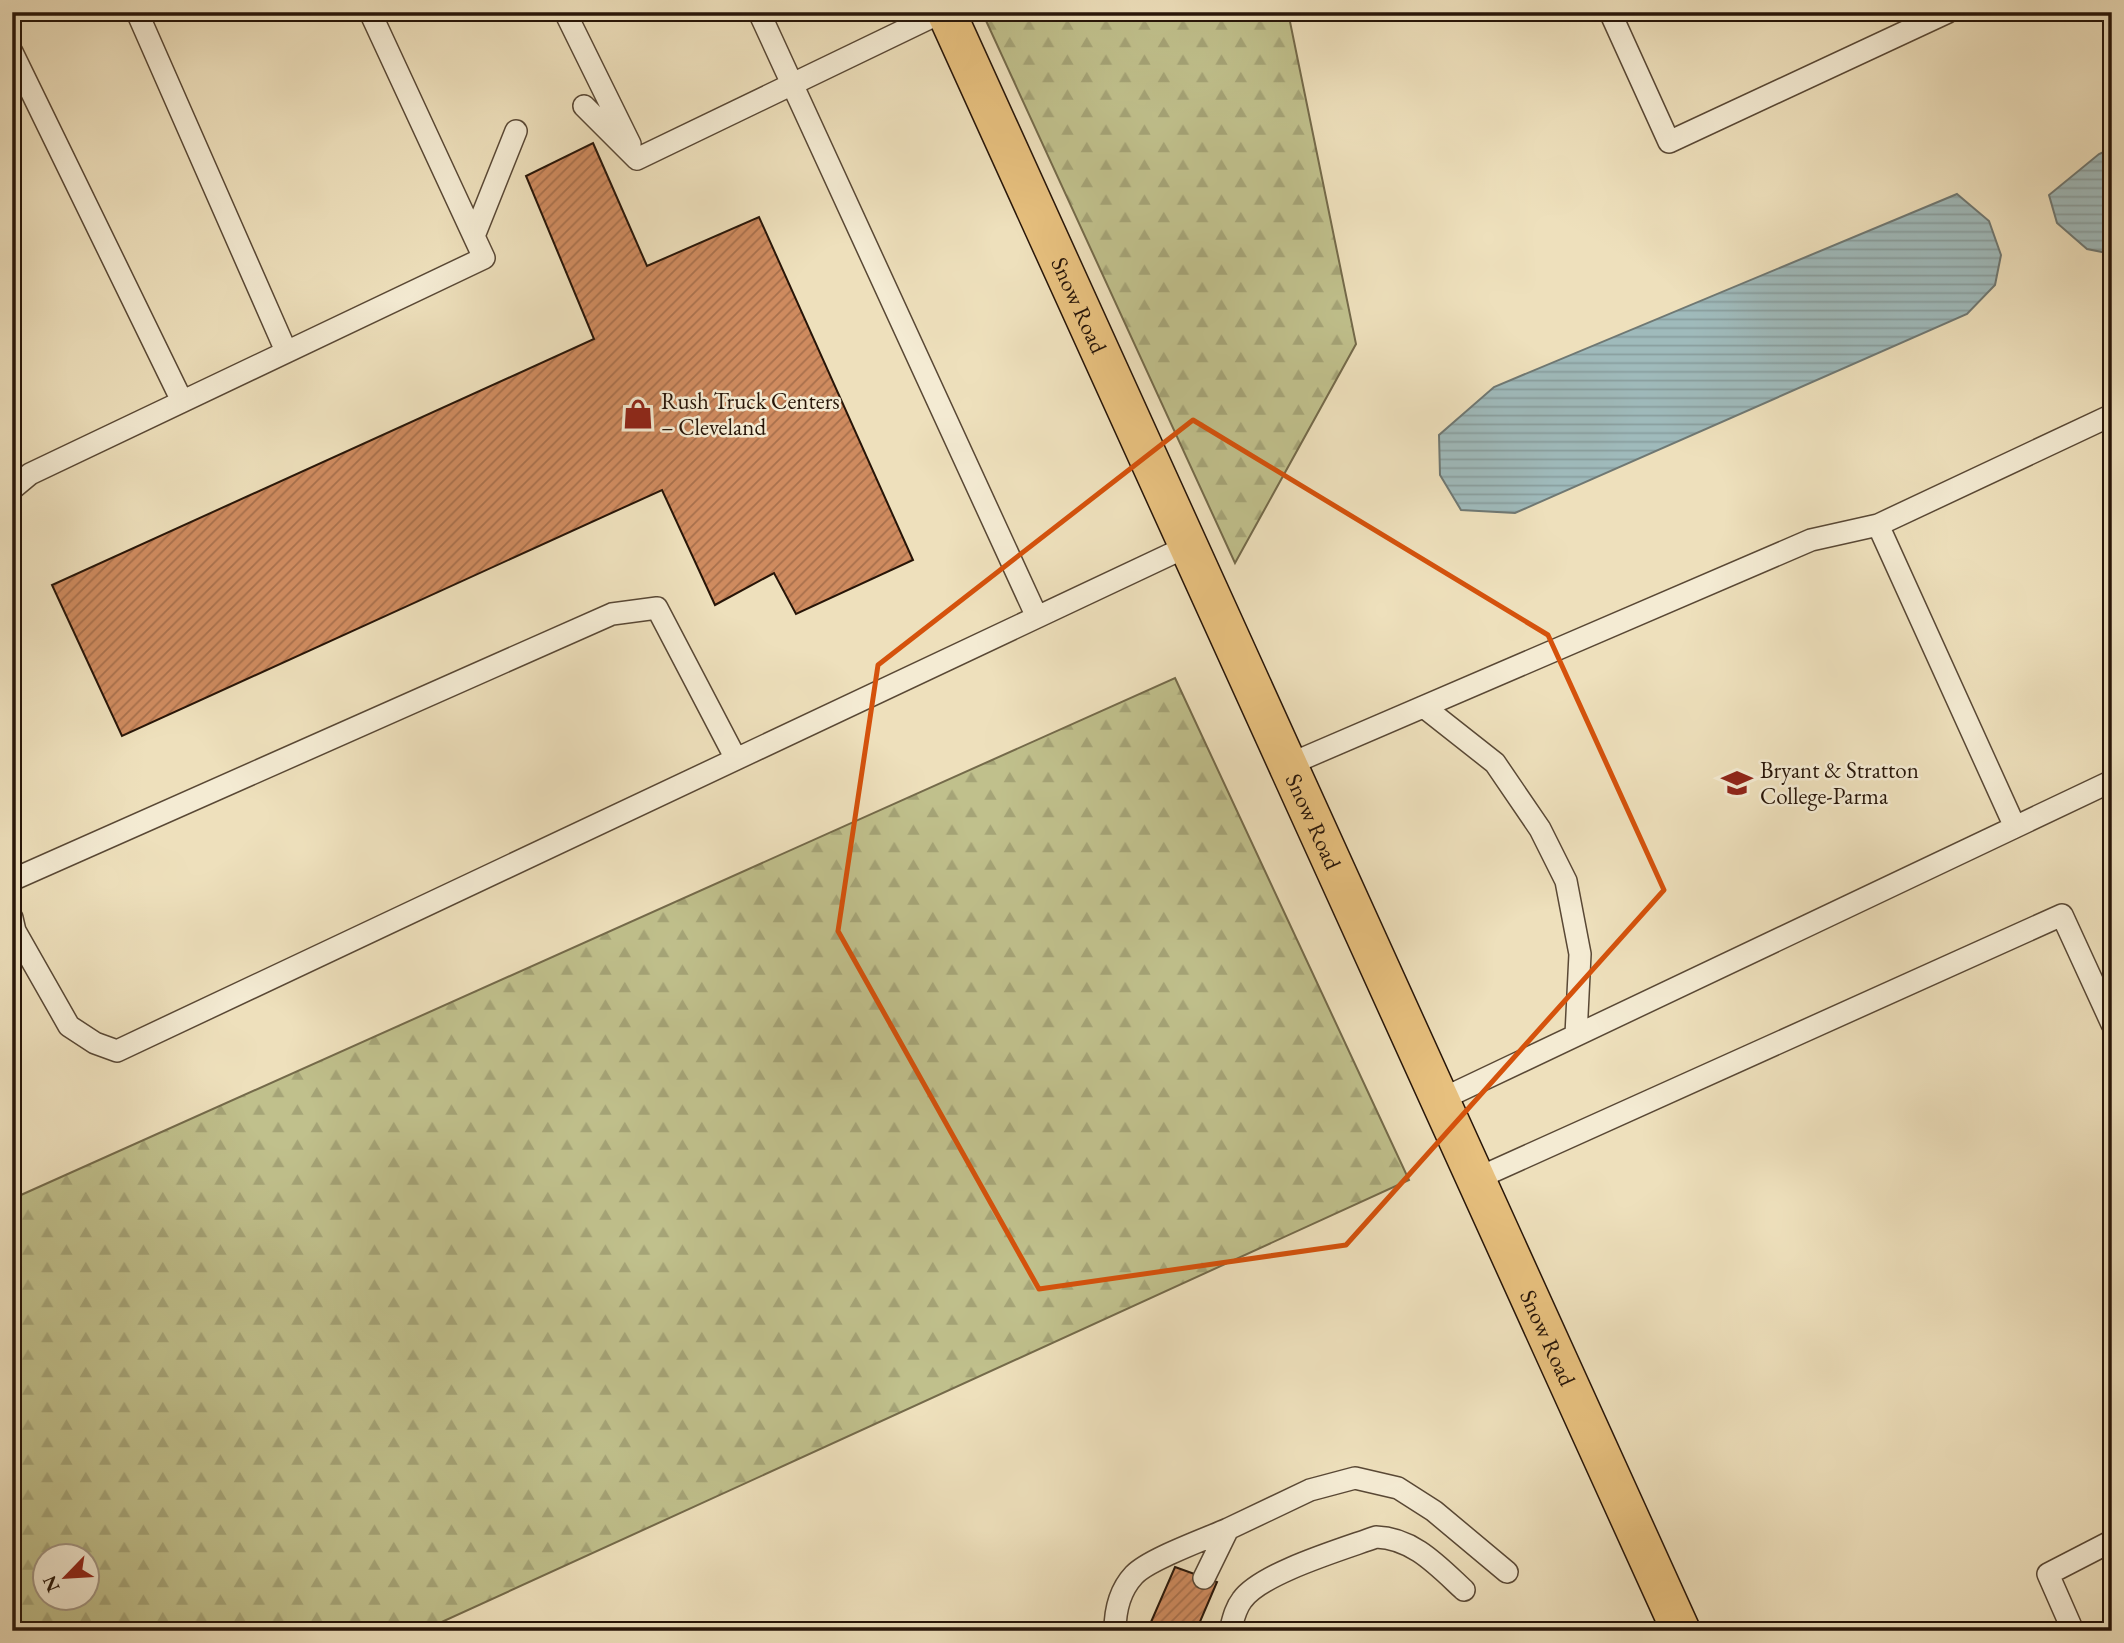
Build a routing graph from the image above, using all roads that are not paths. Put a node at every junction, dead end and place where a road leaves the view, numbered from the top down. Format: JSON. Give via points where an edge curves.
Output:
{"nodes":[{"id":1,"x":137,"y":12,"type":"edge"},
{"id":2,"x":370,"y":12,"type":"edge"},
{"id":3,"x":565,"y":12,"type":"edge"},
{"id":4,"x":759,"y":12,"type":"edge"},
{"id":5,"x":944,"y":12,"type":"edge"},
{"id":6,"x":1610,"y":12,"type":"edge"},
{"id":7,"x":1948,"y":12,"type":"edge"},
{"id":8,"x":12,"y":52,"type":"edge"},
{"id":9,"x":793,"y":84,"type":"junction"},
{"id":10,"x":584,"y":106,"type":"dead end"},
{"id":11,"x":516,"y":131,"type":"dead end"},
{"id":12,"x":637,"y":159,"type":"junction"},
{"id":13,"x":474,"y":236,"type":"junction"},
{"id":14,"x":286,"y":352,"type":"junction"},
{"id":15,"x":182,"y":401,"type":"junction"},
{"id":16,"x":2112,"y":415,"type":"edge"},
{"id":17,"x":12,"y":489,"type":"edge"},
{"id":18,"x":1878,"y":525,"type":"junction"},
{"id":19,"x":1188,"y":546,"type":"junction"},
{"id":20,"x":1037,"y":617,"type":"junction"},
{"id":21,"x":1424,"y":707,"type":"junction"},
{"id":22,"x":736,"y":759,"type":"junction"},
{"id":23,"x":1289,"y":765,"type":"junction"},
{"id":24,"x":2112,"y":780,"type":"edge"},
{"id":25,"x":2015,"y":827,"type":"junction"},
{"id":26,"x":12,"y":880,"type":"edge"},
{"id":27,"x":12,"y":918,"type":"edge"},
{"id":28,"x":2112,"y":1024,"type":"edge"},
{"id":29,"x":1576,"y":1035,"type":"junction"},
{"id":30,"x":1440,"y":1100,"type":"junction"},
{"id":31,"x":1476,"y":1179,"type":"junction"},
{"id":32,"x":1228,"y":1529,"type":"junction"},
{"id":33,"x":2112,"y":1541,"type":"edge"},
{"id":34,"x":1507,"y":1572,"type":"dead end"},
{"id":35,"x":1204,"y":1578,"type":"dead end"},
{"id":36,"x":1464,"y":1590,"type":"dead end"},
{"id":37,"x":1115,"y":1631,"type":"edge"},
{"id":38,"x":1230,"y":1631,"type":"edge"},
{"id":39,"x":1682,"y":1631,"type":"edge"},
{"id":40,"x":2073,"y":1631,"type":"edge"}],
"edges":[{"from":1,"to":14,"type":"lane"},
{"from":2,"to":13,"type":"lane"},
{"from":3,"to":12,"type":"lane"},
{"from":4,"to":9,"type":"lane"},
{"from":5,"to":9,"type":"lane"},
{"from":5,"to":19,"type":"main road","name":"Snow Road"},
{"from":6,"to":7,"type":"lane","via":[[1669,142]]},
{"from":8,"to":15,"type":"lane"},
{"from":9,"to":12,"type":"lane"},
{"from":9,"to":20,"type":"lane"},
{"from":10,"to":12,"type":"lane"},
{"from":11,"to":13,"type":"lane"},
{"from":13,"to":14,"type":"lane","via":[[484,258]]},
{"from":14,"to":15,"type":"lane"},
{"from":15,"to":17,"type":"lane","via":[[30,474]]},
{"from":16,"to":18,"type":"lane"},
{"from":18,"to":21,"type":"lane","via":[[1811,540]]},
{"from":18,"to":25,"type":"lane"},
{"from":19,"to":20,"type":"lane"},
{"from":19,"to":23,"type":"main road","name":"Snow Road"},
{"from":20,"to":22,"type":"lane"},
{"from":21,"to":23,"type":"lane"},
{"from":21,"to":29,"type":"lane","via":[[1495,763],[1540,829],[1566,881],[1580,954]]},
{"from":22,"to":26,"type":"lane","via":[[657,608],[612,614]]},
{"from":22,"to":27,"type":"lane","via":[[117,1051],[69,1026]]},
{"from":23,"to":30,"type":"main road","name":"Snow Road"},
{"from":24,"to":25,"type":"lane"},
{"from":25,"to":29,"type":"lane"},
{"from":28,"to":31,"type":"lane","via":[[2062,915]]},
{"from":29,"to":30,"type":"lane"},
{"from":30,"to":31,"type":"main road","name":"Snow Road"},
{"from":31,"to":39,"type":"main road","name":"Snow Road"},
{"from":32,"to":34,"type":"lane","via":[[1310,1490],[1355,1478],[1398,1488],[1434,1511]]},
{"from":32,"to":35,"type":"lane"},
{"from":32,"to":37,"type":"lane","via":[[1135,1574],[1120,1596]]},
{"from":33,"to":40,"type":"lane","via":[[2048,1574]]},
{"from":36,"to":38,"type":"lane","via":[[1410,1546],[1392,1537],[1376,1536],[1256,1586],[1242,1600]]}]}
